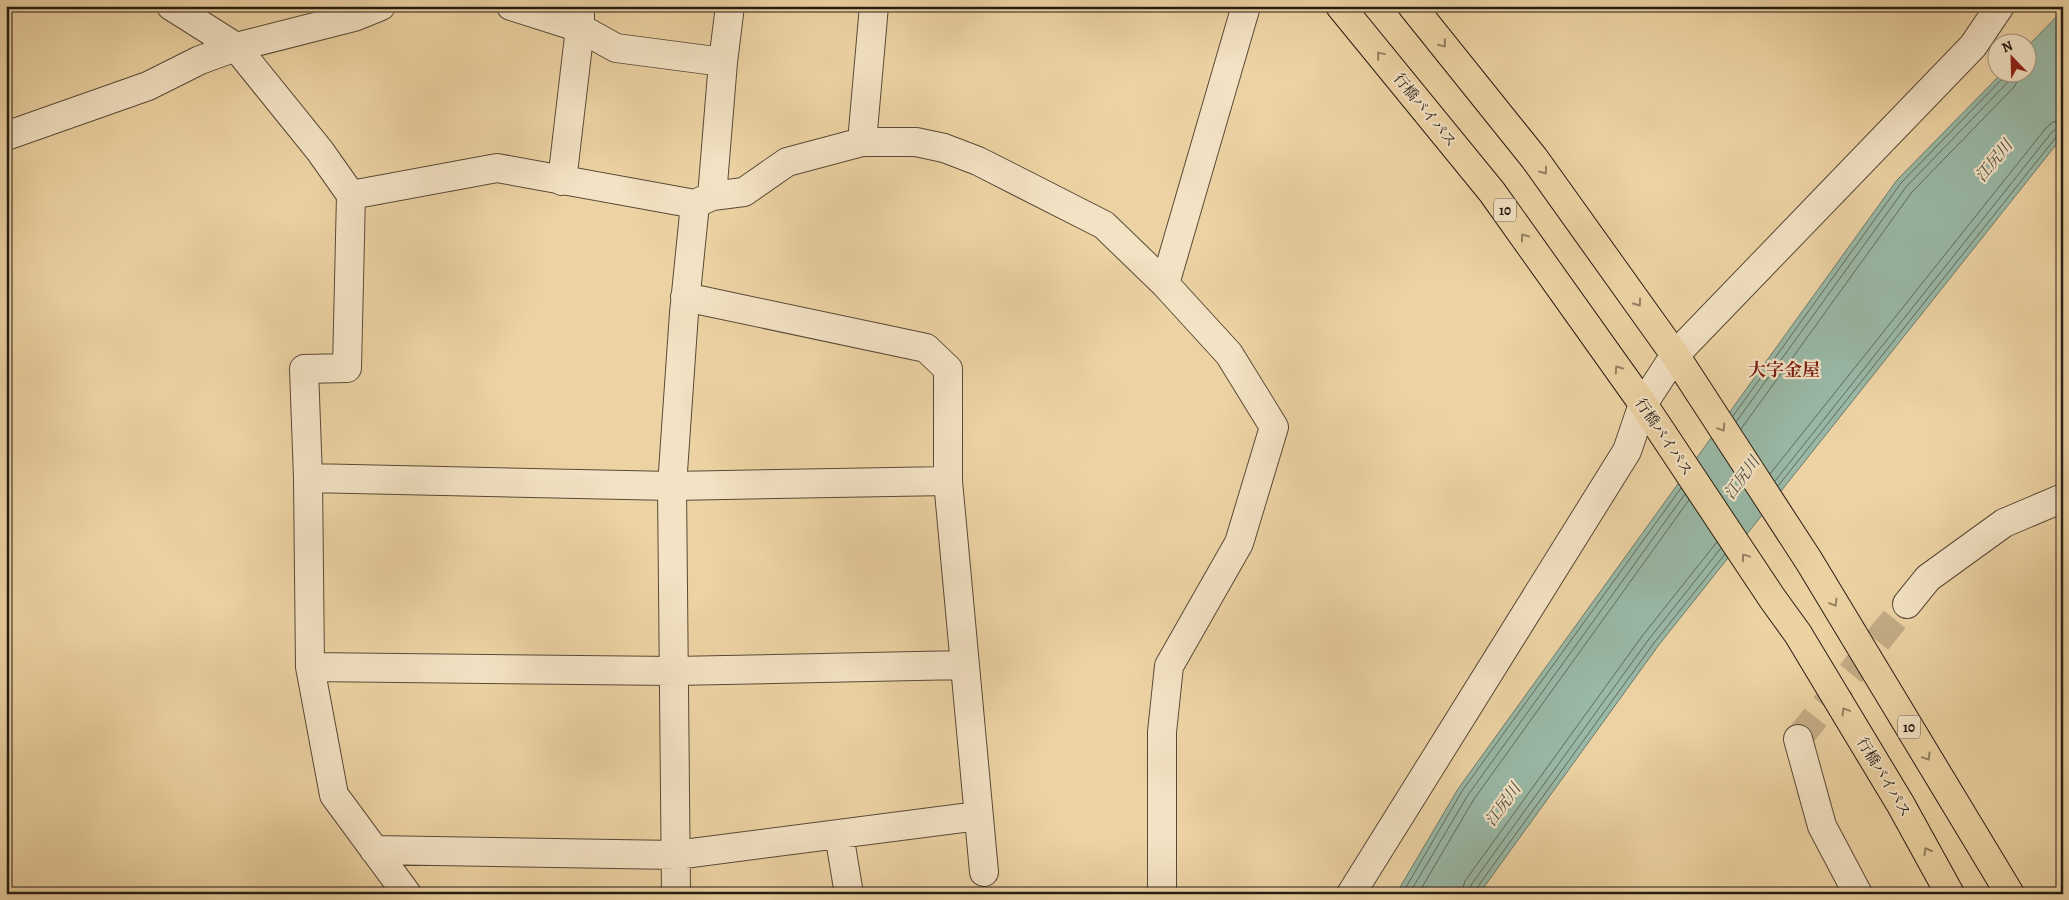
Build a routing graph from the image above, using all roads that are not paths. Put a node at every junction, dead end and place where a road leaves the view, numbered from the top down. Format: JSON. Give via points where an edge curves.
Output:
{"nodes":[{"id":1,"x":171,"y":6,"type":"edge"},
{"id":2,"x":381,"y":6,"type":"edge"},
{"id":3,"x":511,"y":6,"type":"edge"},
{"id":4,"x":730,"y":6,"type":"edge"},
{"id":5,"x":874,"y":6,"type":"edge"},
{"id":6,"x":1246,"y":6,"type":"edge"},
{"id":7,"x":1340,"y":6,"type":"edge"},
{"id":8,"x":1412,"y":6,"type":"edge"},
{"id":9,"x":2000,"y":6,"type":"edge"},
{"id":10,"x":580,"y":17,"type":"edge"},
{"id":11,"x":236,"y":47,"type":"junction"},
{"id":12,"x":723,"y":62,"type":"junction"},
{"id":13,"x":6,"y":136,"type":"edge"},
{"id":14,"x":862,"y":142,"type":"junction"},
{"id":15,"x":562,"y":181,"type":"junction"},
{"id":16,"x":351,"y":195,"type":"junction"},
{"id":17,"x":704,"y":200,"type":"junction"},
{"id":18,"x":1165,"y":284,"type":"junction"},
{"id":19,"x":685,"y":297,"type":"junction"},
{"id":20,"x":1676,"y":355,"type":"junction"},
{"id":21,"x":1649,"y":414,"type":"junction"},
{"id":22,"x":308,"y":478,"type":"junction"},
{"id":23,"x":948,"y":481,"type":"junction"},
{"id":24,"x":672,"y":486,"type":"junction"},
{"id":25,"x":2063,"y":498,"type":"edge"},
{"id":26,"x":1907,"y":604,"type":"tunnel mouth"},
{"id":27,"x":964,"y":665,"type":"junction"},
{"id":28,"x":310,"y":667,"type":"junction"},
{"id":29,"x":674,"y":671,"type":"junction"},
{"id":30,"x":1798,"y":739,"type":"dead end"},
{"id":31,"x":978,"y":816,"type":"junction"},
{"id":32,"x":839,"y":834,"type":"junction"},
{"id":33,"x":374,"y":850,"type":"junction"},
{"id":34,"x":676,"y":855,"type":"junction"},
{"id":35,"x":984,"y":872,"type":"dead end"},
{"id":36,"x":407,"y":894,"type":"edge"},
{"id":37,"x":676,"y":894,"type":"edge"},
{"id":38,"x":849,"y":894,"type":"edge"},
{"id":39,"x":1162,"y":894,"type":"edge"},
{"id":40,"x":1351,"y":894,"type":"edge"},
{"id":41,"x":1858,"y":894,"type":"edge"},
{"id":42,"x":1950,"y":894,"type":"edge"},
{"id":43,"x":2010,"y":894,"type":"edge"}],
"edges":[{"from":1,"to":11,"type":"street"},
{"from":2,"to":11,"type":"street","via":[[354,18]]},
{"from":3,"to":10,"type":"street"},
{"from":4,"to":12,"type":"street"},
{"from":5,"to":14,"type":"street"},
{"from":6,"to":18,"type":"street"},
{"from":21,"to":7,"type":"highway","name":"行橋バイパス","number":"10","one_way":true,"via":[[1492,192]]},
{"from":8,"to":20,"type":"highway","number":"10","one_way":true,"via":[[1534,158]]},
{"from":9,"to":20,"type":"street","via":[[1973,46]]},
{"from":10,"to":12,"type":"street","via":[[616,48]]},
{"from":10,"to":15,"type":"street"},
{"from":11,"to":13,"type":"street","via":[[200,60],[148,86]]},
{"from":11,"to":16,"type":"street"},
{"from":12,"to":17,"type":"street"},
{"from":14,"to":17,"type":"street","via":[[787,162],[744,192]]},
{"from":14,"to":18,"type":"street","via":[[916,142],[978,161],[1104,225]]},
{"from":15,"to":16,"type":"street","via":[[498,168]]},
{"from":15,"to":17,"type":"street"},
{"from":16,"to":22,"type":"street","via":[[346,368],[304,369]]},
{"from":17,"to":19,"type":"street"},
{"from":18,"to":39,"type":"street","via":[[1229,354],[1274,428],[1239,543],[1170,666],[1162,732]]},
{"from":19,"to":23,"type":"street","via":[[926,348],[948,369]]},
{"from":19,"to":24,"type":"street"},
{"from":20,"to":21,"type":"street"},
{"from":20,"to":43,"type":"highway","number":"10","one_way":true,"via":[[1809,561]]},
{"from":21,"to":40,"type":"street"},
{"from":42,"to":21,"type":"highway","name":"行橋バイパス","number":"10","one_way":true,"via":[[1901,805],[1798,634]]},
{"from":22,"to":24,"type":"street"},
{"from":22,"to":28,"type":"street"},
{"from":23,"to":24,"type":"street"},
{"from":23,"to":27,"type":"street"},
{"from":24,"to":29,"type":"street"},
{"from":25,"to":26,"type":"street","via":[[2004,523],[1928,578]]},
{"from":27,"to":29,"type":"street"},
{"from":27,"to":31,"type":"street"},
{"from":28,"to":29,"type":"street"},
{"from":28,"to":33,"type":"street","via":[[334,795]]},
{"from":29,"to":34,"type":"street"},
{"from":30,"to":41,"type":"street","via":[[1822,826]]},
{"from":31,"to":32,"type":"street"},
{"from":31,"to":35,"type":"street"},
{"from":32,"to":34,"type":"street"},
{"from":32,"to":38,"type":"street"},
{"from":33,"to":34,"type":"street"},
{"from":33,"to":36,"type":"street"},
{"from":34,"to":37,"type":"street"}]}
